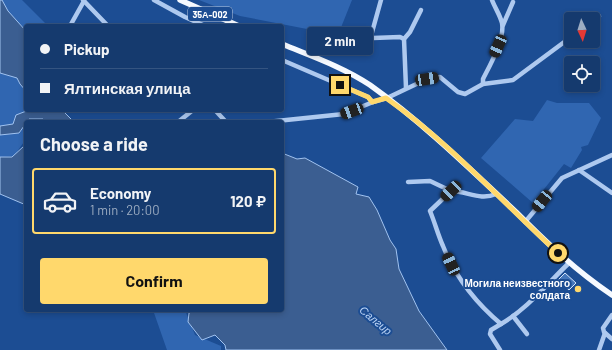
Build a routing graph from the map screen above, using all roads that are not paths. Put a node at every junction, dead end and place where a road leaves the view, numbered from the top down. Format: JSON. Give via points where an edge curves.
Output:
{"nodes":[{"id":1,"x":84,"y":0,"type":"edge"},
{"id":2,"x":154,"y":0,"type":"edge"},
{"id":3,"x":180,"y":0,"type":"edge"},
{"id":4,"x":381,"y":0,"type":"edge"},
{"id":5,"x":492,"y":0,"type":"edge"},
{"id":6,"x":513,"y":2,"type":"dead end"},
{"id":7,"x":421,"y":10,"type":"dead end"},
{"id":8,"x":71,"y":24,"type":"edge"},
{"id":9,"x":106,"y":24,"type":"edge"},
{"id":10,"x":201,"y":24,"type":"edge"},
{"id":11,"x":235,"y":24,"type":"edge"},
{"id":12,"x":503,"y":25,"type":"junction"},
{"id":13,"x":404,"y":39,"type":"junction"},
{"id":14,"x":564,"y":42,"type":"edge"},
{"id":15,"x":284,"y":45,"type":"edge"},
{"id":16,"x":284,"y":61,"type":"edge"},
{"id":17,"x":483,"y":84,"type":"junction"},
{"id":18,"x":406,"y":88,"type":"junction"},
{"id":19,"x":386,"y":98,"type":"junction"},
{"id":20,"x":372,"y":102,"type":"junction"},
{"id":21,"x":190,"y":112,"type":"edge"},
{"id":22,"x":217,"y":112,"type":"edge"},
{"id":23,"x":180,"y":120,"type":"edge"},
{"id":24,"x":224,"y":120,"type":"edge"},
{"id":25,"x":284,"y":120,"type":"edge"},
{"id":26,"x":612,"y":155,"type":"edge"},
{"id":27,"x":579,"y":170,"type":"junction"},
{"id":28,"x":408,"y":182,"type":"dead end"},
{"id":29,"x":451,"y":191,"type":"junction"},
{"id":30,"x":612,"y":193,"type":"edge"},
{"id":31,"x":496,"y":194,"type":"junction"},
{"id":32,"x":524,"y":222,"type":"junction"},
{"id":33,"x":569,"y":263,"type":"junction"},
{"id":34,"x":612,"y":295,"type":"edge"},
{"id":35,"x":612,"y":315,"type":"edge"},
{"id":36,"x":513,"y":316,"type":"junction"},
{"id":37,"x":501,"y":324,"type":"junction"},
{"id":38,"x":605,"y":333,"type":"junction"},
{"id":39,"x":528,"y":334,"type":"dead end"},
{"id":40,"x":612,"y":339,"type":"edge"},
{"id":41,"x":500,"y":350,"type":"edge"},
{"id":42,"x":599,"y":350,"type":"edge"}],
"edges":[{"from":1,"to":8,"type":"street"},
{"from":1,"to":9,"type":"street"},
{"from":2,"to":10,"type":"street"},
{"from":3,"to":11,"type":"main road","number":"35А-002"},
{"from":4,"to":13,"type":"street","via":[[371,36]]},
{"from":5,"to":12,"type":"street"},
{"from":6,"to":12,"type":"street"},
{"from":7,"to":13,"type":"street"},
{"from":12,"to":17,"type":"street","via":[[498,46]]},
{"from":13,"to":18,"type":"street"},
{"from":14,"to":17,"type":"street","via":[[513,80]]},
{"from":15,"to":19,"type":"main road","via":[[338,67],[369,84]]},
{"from":16,"to":20,"type":"street","via":[[368,97]]},
{"from":17,"to":18,"type":"street","via":[[461,94],[440,77],[427,79]]},
{"from":18,"to":19,"type":"street"},
{"from":19,"to":20,"type":"street"},
{"from":19,"to":31,"type":"main road","via":[[423,126]]},
{"from":20,"to":25,"type":"street","via":[[344,114]]},
{"from":21,"to":23,"type":"street"},
{"from":22,"to":24,"type":"street"},
{"from":26,"to":27,"type":"street"},
{"from":27,"to":30,"type":"street"},
{"from":27,"to":32,"type":"street","via":[[562,178]]},
{"from":28,"to":29,"type":"street","via":[[430,181]]},
{"from":29,"to":31,"type":"street","via":[[488,198]]},
{"from":29,"to":37,"type":"street","via":[[430,211],[442,246],[468,291]]},
{"from":31,"to":32,"type":"main road"},
{"from":32,"to":33,"type":"main road"},
{"from":33,"to":34,"type":"main road"},
{"from":33,"to":36,"type":"street"},
{"from":35,"to":38,"type":"street","via":[[603,328]]},
{"from":36,"to":37,"type":"street"},
{"from":36,"to":39,"type":"street"},
{"from":37,"to":41,"type":"street","via":[[491,330],[490,334]]},
{"from":38,"to":40,"type":"street"},
{"from":38,"to":42,"type":"street"}]}
